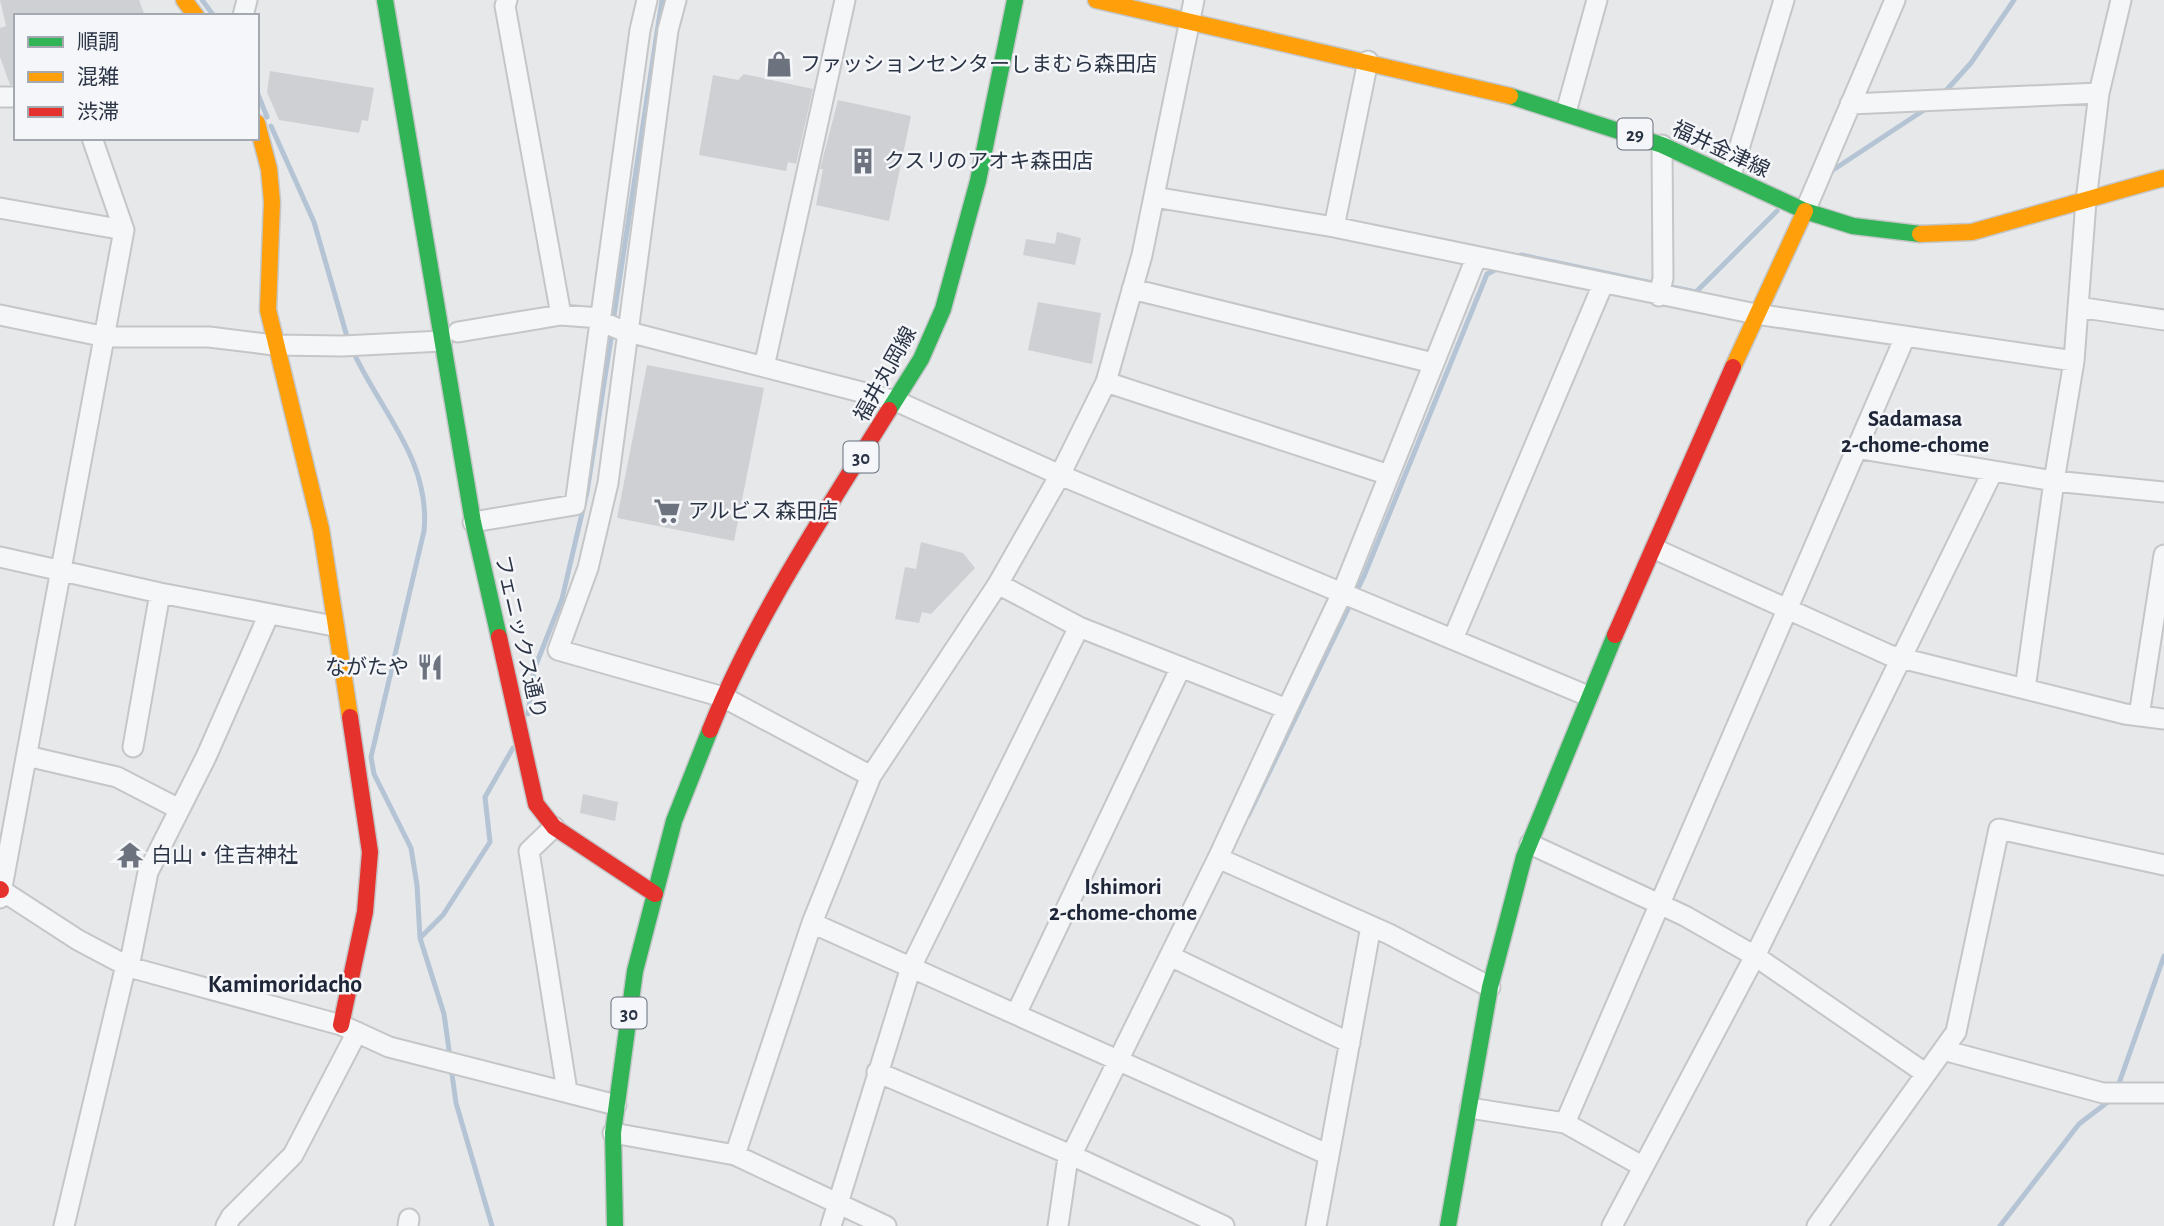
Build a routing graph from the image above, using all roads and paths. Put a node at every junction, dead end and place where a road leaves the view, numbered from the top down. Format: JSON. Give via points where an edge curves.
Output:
{"nodes":[{"id":1,"x":385,"y":0,"type":"edge"},
{"id":2,"x":507,"y":0,"type":"edge"},
{"id":3,"x":647,"y":0,"type":"edge"},
{"id":4,"x":676,"y":0,"type":"edge"},
{"id":5,"x":845,"y":0,"type":"edge"},
{"id":6,"x":1015,"y":0,"type":"edge"},
{"id":7,"x":1096,"y":0,"type":"edge"},
{"id":8,"x":1597,"y":0,"type":"edge"},
{"id":9,"x":1784,"y":0,"type":"edge"},
{"id":10,"x":1895,"y":0,"type":"edge"},
{"id":11,"x":2121,"y":0,"type":"edge"},
{"id":12,"x":1192,"y":9,"type":"edge"},
{"id":13,"x":1368,"y":61,"type":"junction"},
{"id":14,"x":2099,"y":93,"type":"junction"},
{"id":15,"x":1850,"y":104,"type":"junction"},
{"id":16,"x":1566,"y":112,"type":"junction"},
{"id":17,"x":259,"y":129,"type":"edge"},
{"id":18,"x":93,"y":140,"type":"edge"},
{"id":19,"x":1662,"y":145,"type":"junction"},
{"id":20,"x":1731,"y":175,"type":"junction"},
{"id":21,"x":2164,"y":178,"type":"edge"},
{"id":22,"x":1154,"y":197,"type":"junction"},
{"id":23,"x":2086,"y":201,"type":"junction"},
{"id":24,"x":0,"y":208,"type":"edge"},
{"id":25,"x":1805,"y":211,"type":"junction"},
{"id":26,"x":1334,"y":227,"type":"junction"},
{"id":27,"x":124,"y":230,"type":"junction"},
{"id":28,"x":1476,"y":258,"type":"junction"},
{"id":29,"x":1603,"y":284,"type":"junction"},
{"id":30,"x":1132,"y":289,"type":"junction"},
{"id":31,"x":1659,"y":296,"type":"junction"},
{"id":32,"x":2078,"y":307,"type":"junction"},
{"id":33,"x":1756,"y":314,"type":"junction"},
{"id":34,"x":0,"y":315,"type":"edge"},
{"id":35,"x":561,"y":315,"type":"junction"},
{"id":36,"x":2164,"y":320,"type":"edge"},
{"id":37,"x":614,"y":325,"type":"junction"},
{"id":38,"x":106,"y":337,"type":"junction"},
{"id":39,"x":450,"y":337,"type":"junction"},
{"id":40,"x":1905,"y":337,"type":"junction"},
{"id":41,"x":274,"y":345,"type":"junction"},
{"id":42,"x":2074,"y":361,"type":"junction"},
{"id":43,"x":1433,"y":363,"type":"junction"},
{"id":44,"x":764,"y":367,"type":"junction"},
{"id":45,"x":1106,"y":382,"type":"junction"},
{"id":46,"x":897,"y":401,"type":"junction"},
{"id":47,"x":1855,"y":448,"type":"junction"},
{"id":48,"x":1993,"y":471,"type":"junction"},
{"id":49,"x":1060,"y":475,"type":"junction"},
{"id":50,"x":1389,"y":475,"type":"junction"},
{"id":51,"x":2054,"y":481,"type":"junction"},
{"id":52,"x":2164,"y":492,"type":"edge"},
{"id":53,"x":474,"y":522,"type":"junction"},
{"id":54,"x":1655,"y":549,"type":"junction"},
{"id":55,"x":2164,"y":555,"type":"edge"},
{"id":56,"x":0,"y":557,"type":"edge"},
{"id":57,"x":63,"y":570,"type":"junction"},
{"id":58,"x":998,"y":584,"type":"junction"},
{"id":59,"x":160,"y":593,"type":"junction"},
{"id":60,"x":1342,"y":593,"type":"junction"},
{"id":61,"x":1785,"y":610,"type":"junction"},
{"id":62,"x":269,"y":614,"type":"junction"},
{"id":63,"x":334,"y":626,"type":"junction"},
{"id":64,"x":1079,"y":627,"type":"junction"},
{"id":65,"x":1453,"y":639,"type":"junction"},
{"id":66,"x":1904,"y":659,"type":"junction"},
{"id":67,"x":1181,"y":667,"type":"junction"},
{"id":68,"x":2025,"y":689,"type":"junction"},
{"id":69,"x":1588,"y":696,"type":"junction"},
{"id":70,"x":723,"y":697,"type":"junction"},
{"id":71,"x":1287,"y":709,"type":"junction"},
{"id":72,"x":2139,"y":716,"type":"junction"},
{"id":73,"x":2164,"y":719,"type":"edge"},
{"id":74,"x":134,"y":747,"type":"dead end"},
{"id":75,"x":27,"y":756,"type":"junction"},
{"id":76,"x":871,"y":776,"type":"junction"},
{"id":77,"x":179,"y":809,"type":"junction"},
{"id":78,"x":554,"y":827,"type":"junction"},
{"id":79,"x":1530,"y":844,"type":"junction"},
{"id":80,"x":1218,"y":859,"type":"junction"},
{"id":81,"x":2164,"y":865,"type":"edge"},
{"id":82,"x":0,"y":892,"type":"edge"},
{"id":83,"x":655,"y":894,"type":"junction"},
{"id":84,"x":1658,"y":903,"type":"junction"},
{"id":85,"x":812,"y":923,"type":"junction"},
{"id":86,"x":1371,"y":926,"type":"junction"},
{"id":87,"x":1170,"y":956,"type":"junction"},
{"id":88,"x":1755,"y":956,"type":"junction"},
{"id":89,"x":128,"y":966,"type":"junction"},
{"id":90,"x":911,"y":967,"type":"junction"},
{"id":91,"x":1490,"y":986,"type":"junction"},
{"id":92,"x":1016,"y":1014,"type":"junction"},
{"id":93,"x":349,"y":1029,"type":"junction"},
{"id":94,"x":1350,"y":1043,"type":"junction"},
{"id":95,"x":1943,"y":1050,"type":"junction"},
{"id":96,"x":1119,"y":1061,"type":"junction"},
{"id":97,"x":877,"y":1072,"type":"junction"},
{"id":98,"x":1925,"y":1073,"type":"junction"},
{"id":99,"x":567,"y":1091,"type":"junction"},
{"id":100,"x":2164,"y":1093,"type":"edge"},
{"id":101,"x":616,"y":1105,"type":"junction"},
{"id":102,"x":1471,"y":1108,"type":"junction"},
{"id":103,"x":1565,"y":1123,"type":"junction"},
{"id":104,"x":613,"y":1133,"type":"junction"},
{"id":105,"x":735,"y":1155,"type":"junction"},
{"id":106,"x":1071,"y":1155,"type":"junction"},
{"id":107,"x":1329,"y":1155,"type":"junction"},
{"id":108,"x":1642,"y":1166,"type":"junction"},
{"id":109,"x":837,"y":1204,"type":"junction"},
{"id":110,"x":64,"y":1226,"type":"edge"},
{"id":111,"x":226,"y":1226,"type":"edge"},
{"id":112,"x":615,"y":1226,"type":"edge"},
{"id":113,"x":831,"y":1226,"type":"edge"},
{"id":114,"x":886,"y":1226,"type":"edge"},
{"id":115,"x":1058,"y":1226,"type":"edge"},
{"id":116,"x":1224,"y":1226,"type":"edge"},
{"id":117,"x":1316,"y":1226,"type":"edge"},
{"id":118,"x":1448,"y":1226,"type":"edge"},
{"id":119,"x":1612,"y":1226,"type":"edge"},
{"id":120,"x":1817,"y":1226,"type":"edge"}],
"edges":[{"from":1,"to":39,"type":"street","name":"フェニックス通り"},
{"from":2,"to":35,"type":"street"},
{"from":3,"to":37,"type":"street","via":[[640,30]]},
{"from":4,"to":37,"type":"street"},
{"from":5,"to":44,"type":"street"},
{"from":6,"to":46,"type":"street","name":"福井丸岡線","number":"30","via":[[962,249],[922,359]]},
{"from":7,"to":12,"type":"street","name":"福井金津線","number":"29"},
{"from":8,"to":16,"type":"street"},
{"from":9,"to":20,"type":"street"},
{"from":10,"to":15,"type":"street"},
{"from":11,"to":14,"type":"street"},
{"from":12,"to":13,"type":"street","name":"福井金津線","number":"29"},
{"from":12,"to":22,"type":"street"},
{"from":13,"to":16,"type":"street","name":"福井金津線","number":"29"},
{"from":13,"to":26,"type":"street"},
{"from":14,"to":15,"type":"street"},
{"from":14,"to":23,"type":"street"},
{"from":15,"to":25,"type":"street"},
{"from":16,"to":19,"type":"street","name":"福井金津線","number":"29"},
{"from":17,"to":41,"type":"street","via":[[270,169],[268,310]]},
{"from":18,"to":27,"type":"street"},
{"from":19,"to":20,"type":"street","name":"福井金津線","number":"29"},
{"from":19,"to":31,"type":"street","via":[[1663,278]]},
{"from":20,"to":25,"type":"street","name":"福井金津線","number":"29"},
{"from":21,"to":23,"type":"street","name":"福井金津線","number":"29"},
{"from":22,"to":26,"type":"street"},
{"from":22,"to":30,"type":"street"},
{"from":23,"to":25,"type":"street","name":"福井金津線","number":"29","via":[[1972,232],[1935,236],[1853,226]]},
{"from":23,"to":32,"type":"street"},
{"from":24,"to":27,"type":"street"},
{"from":25,"to":33,"type":"street"},
{"from":26,"to":28,"type":"street"},
{"from":27,"to":38,"type":"street"},
{"from":28,"to":29,"type":"street"},
{"from":28,"to":43,"type":"street"},
{"from":29,"to":31,"type":"street"},
{"from":29,"to":65,"type":"street"},
{"from":30,"to":43,"type":"street"},
{"from":30,"to":45,"type":"street"},
{"from":31,"to":33,"type":"street"},
{"from":32,"to":36,"type":"street"},
{"from":32,"to":42,"type":"street"},
{"from":33,"to":40,"type":"street"},
{"from":33,"to":54,"type":"street"},
{"from":34,"to":38,"type":"street"},
{"from":35,"to":37,"type":"street"},
{"from":35,"to":39,"type":"street"},
{"from":37,"to":44,"type":"street"},
{"from":37,"to":53,"type":"street","via":[[575,505]]},
{"from":37,"to":70,"type":"street","via":[[608,483],[588,568],[558,650]]},
{"from":38,"to":41,"type":"street","via":[[209,337]]},
{"from":38,"to":57,"type":"street"},
{"from":39,"to":41,"type":"street","via":[[343,346]]},
{"from":39,"to":53,"type":"street","name":"フェニックス通り"},
{"from":40,"to":42,"type":"street"},
{"from":40,"to":47,"type":"street"},
{"from":41,"to":63,"type":"street","via":[[311,481]]},
{"from":42,"to":51,"type":"street"},
{"from":43,"to":50,"type":"street"},
{"from":44,"to":46,"type":"street"},
{"from":45,"to":49,"type":"street"},
{"from":45,"to":50,"type":"street"},
{"from":46,"to":49,"type":"street"},
{"from":46,"to":70,"type":"street","name":"福井丸岡線","number":"30","via":[[816,528]]},
{"from":47,"to":48,"type":"street"},
{"from":47,"to":61,"type":"street"},
{"from":48,"to":51,"type":"street"},
{"from":48,"to":66,"type":"street"},
{"from":49,"to":58,"type":"street"},
{"from":49,"to":60,"type":"street"},
{"from":50,"to":60,"type":"street"},
{"from":51,"to":52,"type":"street"},
{"from":51,"to":68,"type":"street"},
{"from":53,"to":78,"type":"street","name":"フェニックス通り","via":[[536,804]]},
{"from":54,"to":61,"type":"street"},
{"from":54,"to":69,"type":"street"},
{"from":55,"to":72,"type":"street"},
{"from":56,"to":57,"type":"street"},
{"from":57,"to":59,"type":"street"},
{"from":57,"to":75,"type":"street"},
{"from":58,"to":64,"type":"street"},
{"from":58,"to":76,"type":"street"},
{"from":59,"to":62,"type":"street"},
{"from":59,"to":74,"type":"street"},
{"from":60,"to":65,"type":"street"},
{"from":60,"to":71,"type":"street"},
{"from":61,"to":66,"type":"street"},
{"from":61,"to":84,"type":"street"},
{"from":62,"to":63,"type":"street"},
{"from":62,"to":77,"type":"street"},
{"from":63,"to":93,"type":"street","via":[[370,852]]},
{"from":64,"to":67,"type":"street"},
{"from":64,"to":90,"type":"street"},
{"from":65,"to":69,"type":"street"},
{"from":66,"to":68,"type":"street"},
{"from":66,"to":88,"type":"street"},
{"from":67,"to":71,"type":"street"},
{"from":67,"to":92,"type":"street"},
{"from":68,"to":72,"type":"street"},
{"from":69,"to":79,"type":"street"},
{"from":70,"to":76,"type":"street"},
{"from":70,"to":83,"type":"street","name":"福井丸岡線","number":"30","via":[[674,821]]},
{"from":71,"to":80,"type":"street"},
{"from":72,"to":73,"type":"street"},
{"from":75,"to":77,"type":"street","via":[[117,777]]},
{"from":75,"to":82,"type":"street"},
{"from":76,"to":85,"type":"street"},
{"from":77,"to":89,"type":"street","via":[[148,872]]},
{"from":78,"to":83,"type":"street","name":"フェニックス通り"},
{"from":78,"to":99,"type":"street","via":[[528,851]]},
{"from":79,"to":84,"type":"street"},
{"from":79,"to":91,"type":"street"},
{"from":80,"to":86,"type":"street"},
{"from":80,"to":87,"type":"street"},
{"from":81,"to":95,"type":"street","via":[[1999,829],[1956,1032]]},
{"from":82,"to":89,"type":"street"},
{"from":83,"to":101,"type":"street","number":"30","via":[[635,971]]},
{"from":84,"to":88,"type":"street"},
{"from":84,"to":103,"type":"street"},
{"from":85,"to":90,"type":"street"},
{"from":85,"to":105,"type":"street"},
{"from":86,"to":91,"type":"street"},
{"from":86,"to":94,"type":"street"},
{"from":87,"to":94,"type":"street"},
{"from":87,"to":96,"type":"street"},
{"from":88,"to":98,"type":"street"},
{"from":88,"to":108,"type":"street"},
{"from":89,"to":93,"type":"street"},
{"from":89,"to":110,"type":"street"},
{"from":90,"to":92,"type":"street"},
{"from":90,"to":97,"type":"street"},
{"from":91,"to":102,"type":"street"},
{"from":92,"to":96,"type":"street"},
{"from":93,"to":99,"type":"street","via":[[389,1047]]},
{"from":93,"to":111,"type":"street","via":[[293,1155]]},
{"from":94,"to":107,"type":"street"},
{"from":95,"to":98,"type":"street"},
{"from":95,"to":100,"type":"street","via":[[2104,1093]]},
{"from":96,"to":106,"type":"street"},
{"from":96,"to":107,"type":"street"},
{"from":97,"to":106,"type":"street"},
{"from":97,"to":109,"type":"street"},
{"from":98,"to":120,"type":"street"},
{"from":99,"to":101,"type":"street"},
{"from":101,"to":104,"type":"street","number":"30"},
{"from":102,"to":103,"type":"street"},
{"from":102,"to":118,"type":"street"},
{"from":103,"to":108,"type":"street"},
{"from":104,"to":105,"type":"street"},
{"from":104,"to":112,"type":"street","number":"30"},
{"from":105,"to":109,"type":"street"},
{"from":106,"to":115,"type":"street"},
{"from":106,"to":116,"type":"street"},
{"from":107,"to":117,"type":"street"},
{"from":108,"to":119,"type":"street"},
{"from":109,"to":113,"type":"street"},
{"from":109,"to":114,"type":"street"}]}
